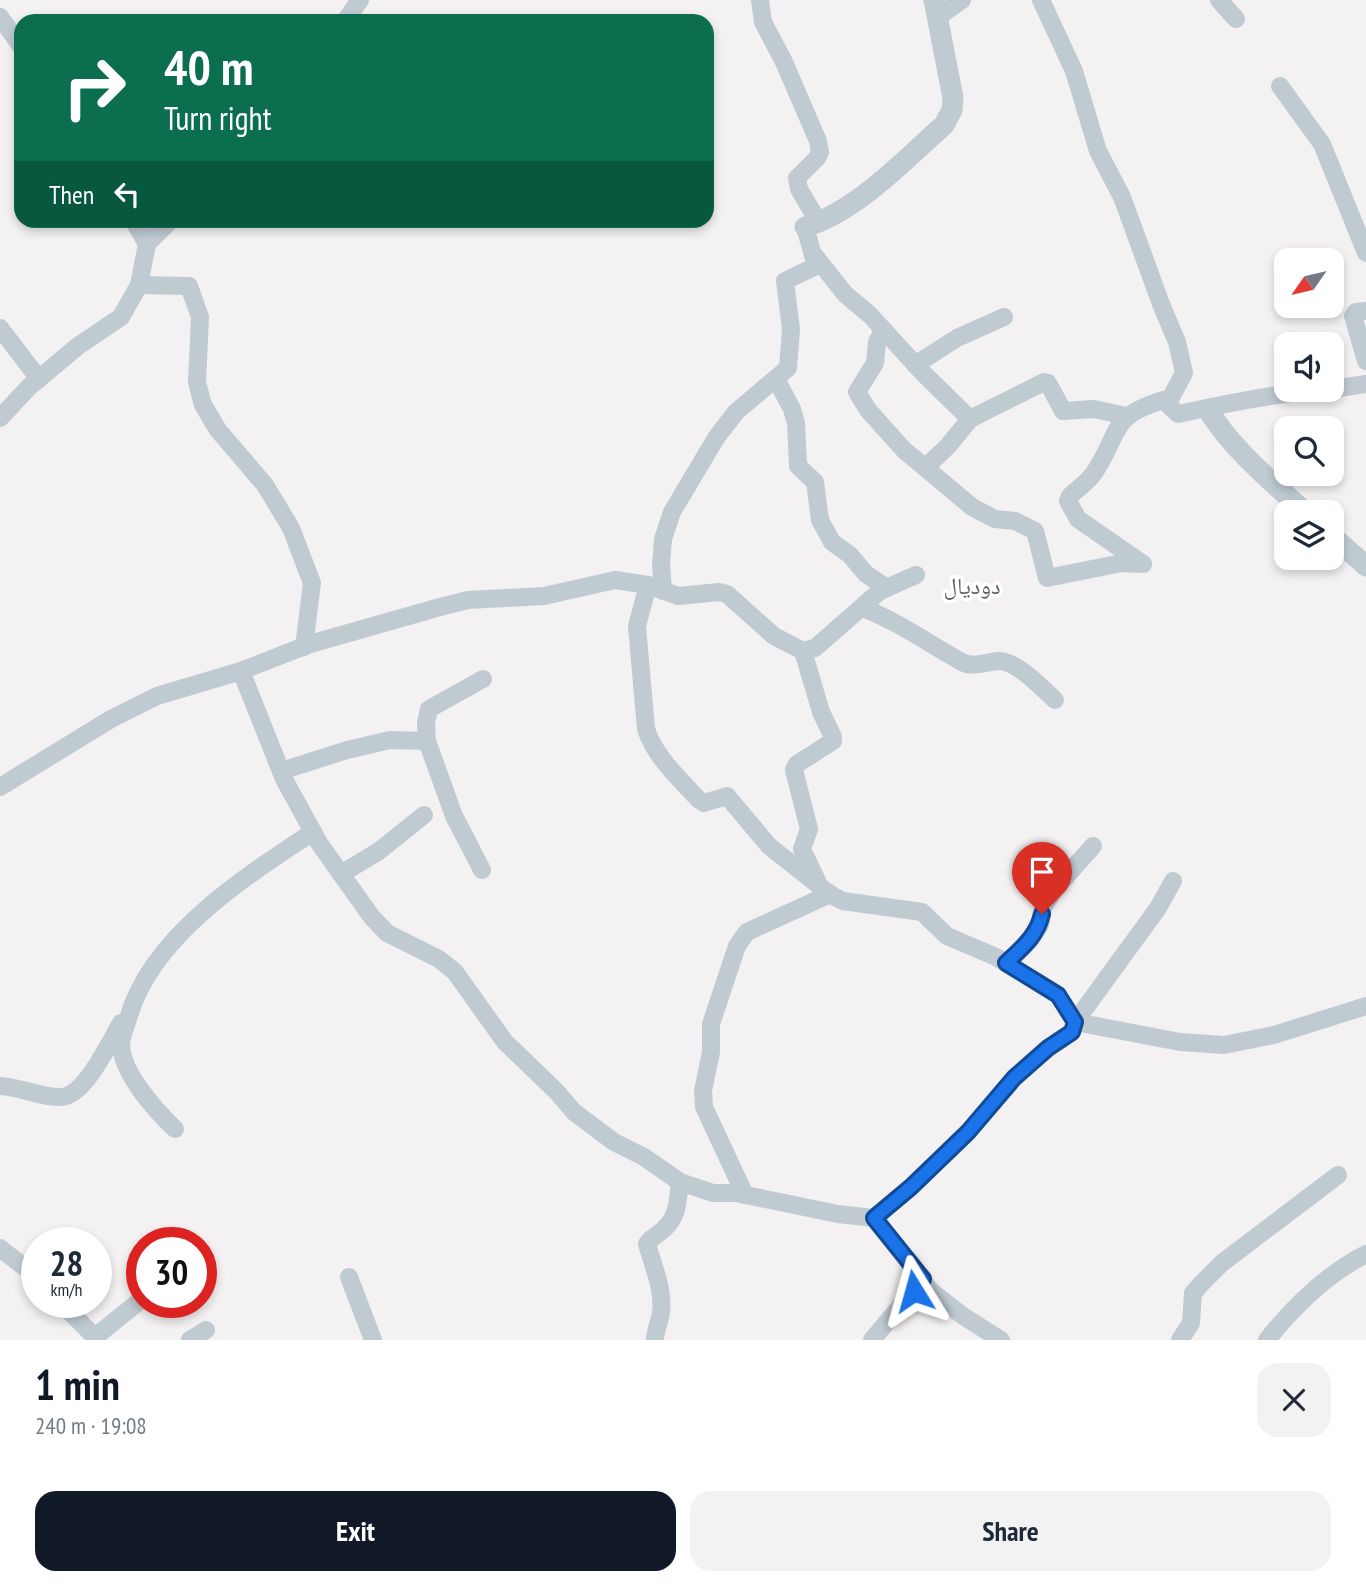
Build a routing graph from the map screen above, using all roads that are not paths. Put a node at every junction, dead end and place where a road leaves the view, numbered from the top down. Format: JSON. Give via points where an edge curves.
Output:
{"nodes":[{"id":1,"x":760,"y":0,"type":"edge"},
{"id":2,"x":962,"y":0,"type":"edge"},
{"id":3,"x":1041,"y":0,"type":"edge"},
{"id":4,"x":1219,"y":0,"type":"edge"},
{"id":5,"x":936,"y":9,"type":"edge"},
{"id":6,"x":0,"y":17,"type":"edge"},
{"id":7,"x":1236,"y":19,"type":"dead end"},
{"id":8,"x":14,"y":36,"type":"edge"},
{"id":9,"x":1280,"y":86,"type":"dead end"},
{"id":10,"x":812,"y":225,"type":"junction"},
{"id":11,"x":138,"y":228,"type":"edge"},
{"id":12,"x":163,"y":228,"type":"edge"},
{"id":13,"x":147,"y":244,"type":"junction"},
{"id":14,"x":1366,"y":253,"type":"edge"},
{"id":15,"x":814,"y":255,"type":"junction"},
{"id":16,"x":139,"y":285,"type":"junction"},
{"id":17,"x":1366,"y":311,"type":"edge"},
{"id":18,"x":1004,"y":317,"type":"dead end"},
{"id":19,"x":0,"y":328,"type":"edge"},
{"id":20,"x":883,"y":330,"type":"junction"},
{"id":21,"x":1366,"y":361,"type":"edge"},
{"id":22,"x":915,"y":365,"type":"junction"},
{"id":23,"x":39,"y":379,"type":"junction"},
{"id":24,"x":776,"y":379,"type":"junction"},
{"id":25,"x":1366,"y":384,"type":"edge"},
{"id":26,"x":1344,"y":387,"type":"edge"},
{"id":27,"x":1274,"y":394,"type":"edge"},
{"id":28,"x":1168,"y":403,"type":"junction"},
{"id":29,"x":1208,"y":410,"type":"junction"},
{"id":30,"x":1126,"y":416,"type":"junction"},
{"id":31,"x":0,"y":418,"type":"edge"},
{"id":32,"x":971,"y":419,"type":"junction"},
{"id":33,"x":926,"y":467,"type":"junction"},
{"id":34,"x":1292,"y":500,"type":"edge"},
{"id":35,"x":1344,"y":547,"type":"edge"},
{"id":36,"x":1366,"y":566,"type":"edge"},
{"id":37,"x":916,"y":575,"type":"dead end"},
{"id":38,"x":655,"y":588,"type":"junction"},
{"id":39,"x":887,"y":588,"type":"junction"},
{"id":40,"x":863,"y":608,"type":"junction"},
{"id":41,"x":304,"y":647,"type":"junction"},
{"id":42,"x":803,"y":651,"type":"junction"},
{"id":43,"x":241,"y":671,"type":"junction"},
{"id":44,"x":483,"y":679,"type":"dead end"},
{"id":45,"x":1055,"y":700,"type":"dead end"},
{"id":46,"x":426,"y":741,"type":"junction"},
{"id":47,"x":281,"y":771,"type":"junction"},
{"id":48,"x":0,"y":787,"type":"edge"},
{"id":49,"x":424,"y":815,"type":"dead end"},
{"id":50,"x":313,"y":832,"type":"junction"},
{"id":51,"x":1093,"y":846,"type":"dead end"},
{"id":52,"x":482,"y":870,"type":"dead end"},
{"id":53,"x":341,"y":874,"type":"junction"},
{"id":54,"x":1173,"y":881,"type":"dead end"},
{"id":55,"x":825,"y":890,"type":"junction"},
{"id":56,"x":1006,"y":963,"type":"junction"},
{"id":57,"x":1366,"y":1006,"type":"edge"},
{"id":58,"x":131,"y":1007,"type":"junction"},
{"id":59,"x":1075,"y":1022,"type":"junction"},
{"id":60,"x":0,"y":1086,"type":"edge"},
{"id":61,"x":175,"y":1129,"type":"dead end"},
{"id":62,"x":1338,"y":1175,"type":"dead end"},
{"id":63,"x":680,"y":1182,"type":"junction"},
{"id":64,"x":745,"y":1195,"type":"junction"},
{"id":65,"x":874,"y":1218,"type":"junction"},
{"id":66,"x":0,"y":1248,"type":"edge"},
{"id":67,"x":1366,"y":1254,"type":"edge"},
{"id":68,"x":21,"y":1264,"type":"edge"},
{"id":69,"x":349,"y":1277,"type":"dead end"},
{"id":70,"x":923,"y":1279,"type":"junction"},
{"id":71,"x":126,"y":1313,"type":"edge"},
{"id":72,"x":76,"y":1318,"type":"edge"},
{"id":73,"x":206,"y":1330,"type":"dead end"},
{"id":74,"x":96,"y":1338,"type":"edge"},
{"id":75,"x":190,"y":1340,"type":"edge"},
{"id":76,"x":373,"y":1340,"type":"edge"},
{"id":77,"x":655,"y":1340,"type":"edge"},
{"id":78,"x":872,"y":1340,"type":"edge"},
{"id":79,"x":1001,"y":1340,"type":"edge"},
{"id":80,"x":1181,"y":1340,"type":"edge"},
{"id":81,"x":1267,"y":1340,"type":"edge"}],
"edges":[{"from":1,"to":10,"type":"street","via":[[763,22],[818,141],[817,158],[797,178]]},
{"from":2,"to":5,"type":"street"},
{"from":3,"to":28,"type":"street","via":[[1074,71],[1098,150],[1122,197],[1178,342],[1184,373]]},
{"from":4,"to":7,"type":"street"},
{"from":5,"to":10,"type":"street","via":[[953,99],[944,125],[851,204]]},
{"from":6,"to":8,"type":"street"},
{"from":9,"to":14,"type":"street","via":[[1322,144]]},
{"from":10,"to":15,"type":"street"},
{"from":11,"to":13,"type":"street"},
{"from":12,"to":13,"type":"street"},
{"from":13,"to":16,"type":"street"},
{"from":15,"to":20,"type":"street","via":[[845,294]]},
{"from":15,"to":24,"type":"street","via":[[816,266],[785,281],[791,359]]},
{"from":16,"to":23,"type":"street","via":[[121,317]]},
{"from":16,"to":41,"type":"street","via":[[189,286],[200,317],[202,405],[291,528],[312,583]]},
{"from":17,"to":21,"type":"street","via":[[1353,316]]},
{"from":18,"to":22,"type":"street","via":[[957,338]]},
{"from":19,"to":23,"type":"street"},
{"from":20,"to":22,"type":"street"},
{"from":20,"to":33,"type":"street","via":[[875,363],[857,393],[904,450]]},
{"from":22,"to":32,"type":"street"},
{"from":23,"to":31,"type":"street"},
{"from":24,"to":38,"type":"street","via":[[736,412],[672,512]]},
{"from":24,"to":39,"type":"street","via":[[794,416],[798,466],[815,482],[820,520],[827,534],[866,574]]},
{"from":25,"to":26,"type":"street"},
{"from":27,"to":29,"type":"street"},
{"from":28,"to":29,"type":"street","via":[[1178,414]]},
{"from":28,"to":30,"type":"street","via":[[1146,405]]},
{"from":29,"to":34,"type":"street","via":[[1255,466]]},
{"from":30,"to":32,"type":"street","via":[[1094,409],[1063,411],[1044,383]]},
{"from":30,"to":33,"type":"street","via":[[1094,474],[1068,501],[1078,519],[1143,564],[1122,563],[1047,578],[1035,531],[986,516]]},
{"from":32,"to":33,"type":"street"},
{"from":35,"to":36,"type":"street"},
{"from":37,"to":39,"type":"street"},
{"from":38,"to":41,"type":"street","via":[[615,580],[544,596],[468,600]]},
{"from":38,"to":42,"type":"street","via":[[678,596],[727,594],[774,636]]},
{"from":38,"to":55,"type":"street","via":[[637,626],[650,741],[698,799],[704,803],[727,796],[769,846]]},
{"from":39,"to":40,"type":"street"},
{"from":40,"to":42,"type":"street","via":[[815,648]]},
{"from":40,"to":45,"type":"street","via":[[964,664],[998,661],[1013,666]]},
{"from":41,"to":43,"type":"street"},
{"from":42,"to":55,"type":"street","via":[[821,712],[834,737],[794,770],[809,829],[802,849]]},
{"from":43,"to":47,"type":"street"},
{"from":43,"to":48,"type":"street","via":[[157,696]]},
{"from":44,"to":46,"type":"street","via":[[429,709]]},
{"from":46,"to":47,"type":"street","via":[[390,740]]},
{"from":46,"to":52,"type":"street","via":[[454,816]]},
{"from":47,"to":50,"type":"street"},
{"from":49,"to":53,"type":"street"},
{"from":50,"to":53,"type":"street"},
{"from":50,"to":58,"type":"street","via":[[254,870],[184,929],[150,968]]},
{"from":51,"to":56,"type":"street","via":[[1054,890],[1031,939]]},
{"from":53,"to":63,"type":"street","via":[[387,933],[455,972],[505,1042],[574,1112]]},
{"from":54,"to":59,"type":"street"},
{"from":55,"to":56,"type":"street","via":[[844,901],[922,912],[947,936]]},
{"from":55,"to":64,"type":"street","via":[[747,932],[737,946],[711,1024],[704,1107]]},
{"from":56,"to":59,"type":"street","via":[[1058,995]]},
{"from":57,"to":59,"type":"street","via":[[1274,1035],[1224,1045],[1180,1042]]},
{"from":58,"to":60,"type":"street","via":[[72,1096]]},
{"from":58,"to":61,"type":"street","via":[[121,1044],[131,1076]]},
{"from":59,"to":65,"type":"street","via":[[1072,1032],[1014,1078],[968,1132]]},
{"from":62,"to":80,"type":"street","via":[[1202,1283],[1193,1293],[1191,1323]]},
{"from":63,"to":64,"type":"street","via":[[713,1193]]},
{"from":63,"to":77,"type":"street","via":[[676,1216],[647,1244],[662,1300]]},
{"from":64,"to":65,"type":"street"},
{"from":65,"to":70,"type":"street"},
{"from":66,"to":68,"type":"street"},
{"from":67,"to":81,"type":"street","via":[[1332,1275]]},
{"from":69,"to":76,"type":"street"},
{"from":70,"to":78,"type":"street"},
{"from":70,"to":79,"type":"street","via":[[942,1300]]},
{"from":71,"to":74,"type":"street"},
{"from":72,"to":74,"type":"street"},
{"from":73,"to":75,"type":"street"}]}
